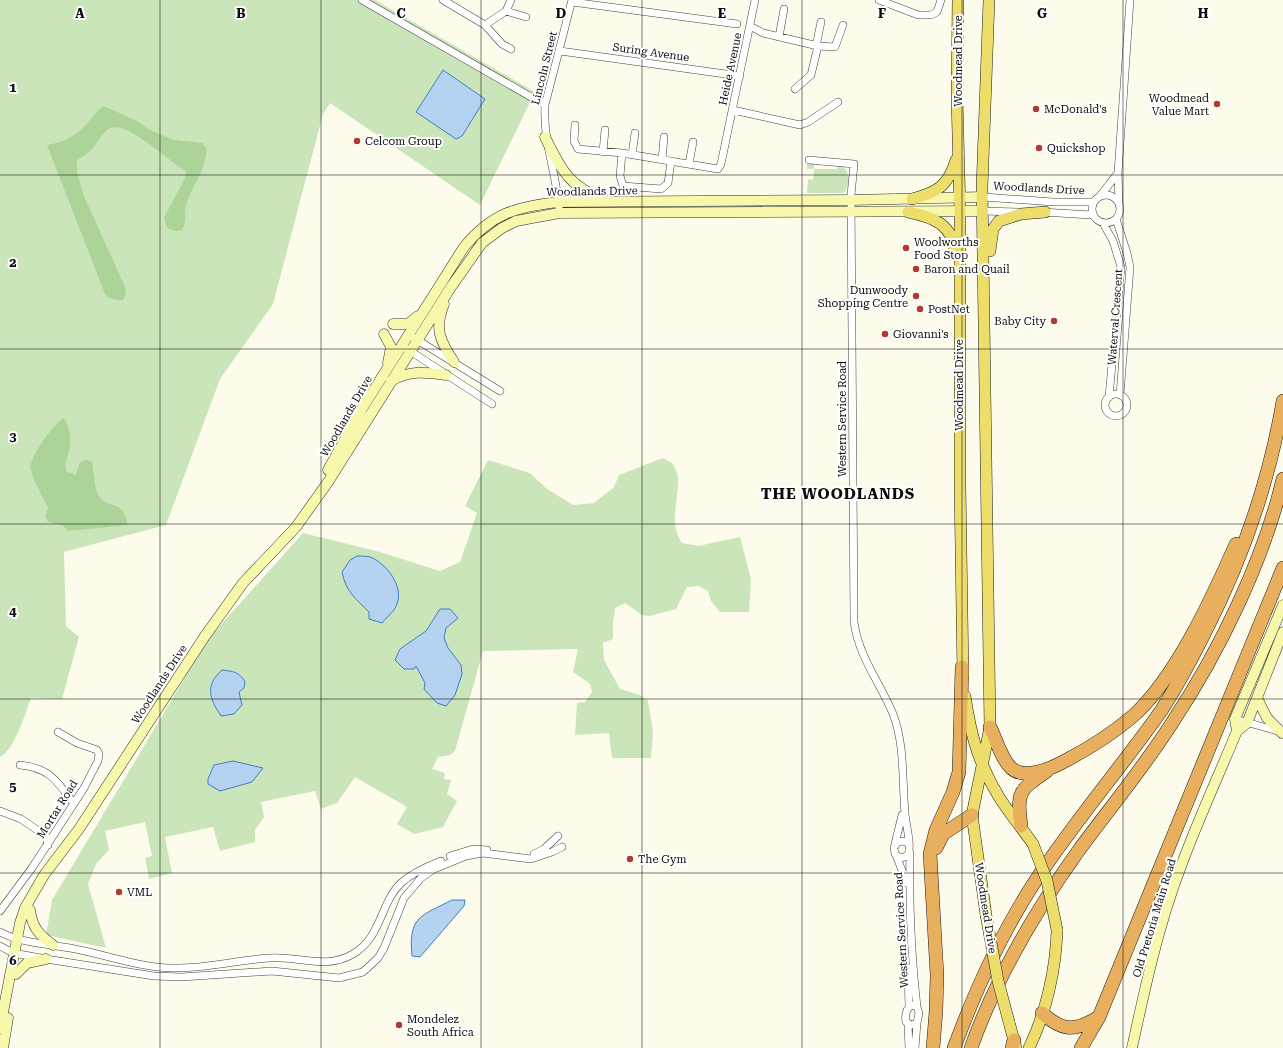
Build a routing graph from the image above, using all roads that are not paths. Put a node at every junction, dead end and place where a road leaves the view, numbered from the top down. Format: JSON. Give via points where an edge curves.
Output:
{"nodes":[{"id":1,"x":362,"y":0,"type":"edge"},
{"id":2,"x":443,"y":0,"type":"edge"},
{"id":3,"x":511,"y":0,"type":"edge"},
{"id":4,"x":755,"y":0,"type":"edge"},
{"id":5,"x":879,"y":0,"type":"edge"},
{"id":6,"x":941,"y":0,"type":"edge"},
{"id":7,"x":958,"y":0,"type":"edge"},
{"id":8,"x":989,"y":0,"type":"edge"},
{"id":9,"x":1130,"y":0,"type":"edge"},
{"id":10,"x":572,"y":1,"type":"edge"},
{"id":11,"x":784,"y":9,"type":"dead end"},
{"id":12,"x":506,"y":11,"type":"junction"},
{"id":13,"x":526,"y":17,"type":"dead end"},
{"id":14,"x":821,"y":22,"type":"dead end"},
{"id":15,"x":737,"y":24,"type":"dead end"},
{"id":16,"x":485,"y":25,"type":"junction"},
{"id":17,"x":843,"y":25,"type":"dead end"},
{"id":18,"x":750,"y":26,"type":"junction"},
{"id":19,"x":779,"y":37,"type":"junction"},
{"id":20,"x":817,"y":46,"type":"junction"},
{"id":21,"x":511,"y":49,"type":"dead end"},
{"id":22,"x":560,"y":51,"type":"junction"},
{"id":23,"x":740,"y":76,"type":"junction"},
{"id":24,"x":795,"y":89,"type":"dead end"},
{"id":25,"x":838,"y":102,"type":"dead end"},
{"id":26,"x":545,"y":106,"type":"junction"},
{"id":27,"x":733,"y":110,"type":"junction"},
{"id":28,"x":575,"y":125,"type":"dead end"},
{"id":29,"x":605,"y":130,"type":"dead end"},
{"id":30,"x":635,"y":133,"type":"dead end"},
{"id":31,"x":545,"y":137,"type":"junction"},
{"id":32,"x":664,"y":137,"type":"dead end"},
{"id":33,"x":693,"y":142,"type":"dead end"},
{"id":34,"x":959,"y":147,"type":"junction"},
{"id":35,"x":603,"y":152,"type":"junction"},
{"id":36,"x":622,"y":153,"type":"junction"},
{"id":37,"x":632,"y":155,"type":"junction"},
{"id":38,"x":662,"y":160,"type":"junction"},
{"id":39,"x":808,"y":160,"type":"dead end"},
{"id":40,"x":671,"y":161,"type":"junction"},
{"id":41,"x":689,"y":164,"type":"junction"},
{"id":42,"x":1118,"y":173,"type":"junction"},
{"id":43,"x":1100,"y":196,"type":"junction"},
{"id":44,"x":983,"y":197,"type":"junction"},
{"id":45,"x":960,"y":198,"type":"junction"},
{"id":46,"x":912,"y":199,"type":"junction"},
{"id":47,"x":851,"y":200,"type":"junction"},
{"id":48,"x":558,"y":202,"type":"junction"},
{"id":49,"x":1093,"y":202,"type":"junction"},
{"id":50,"x":615,"y":203,"type":"junction"},
{"id":51,"x":1119,"y":204,"type":"junction"},
{"id":52,"x":960,"y":211,"type":"junction"},
{"id":53,"x":983,"y":211,"type":"junction"},
{"id":54,"x":851,"y":212,"type":"junction"},
{"id":55,"x":908,"y":212,"type":"junction"},
{"id":56,"x":1045,"y":212,"type":"junction"},
{"id":57,"x":560,"y":214,"type":"junction"},
{"id":58,"x":1092,"y":215,"type":"junction"},
{"id":59,"x":1116,"y":219,"type":"junction"},
{"id":60,"x":1103,"y":223,"type":"junction"},
{"id":61,"x":451,"y":287,"type":"junction"},
{"id":62,"x":985,"y":289,"type":"junction"},
{"id":63,"x":959,"y":299,"type":"junction"},
{"id":64,"x":423,"y":312,"type":"junction"},
{"id":65,"x":393,"y":324,"type":"dead end"},
{"id":66,"x":384,"y":334,"type":"dead end"},
{"id":67,"x":413,"y":337,"type":"junction"},
{"id":68,"x":406,"y":348,"type":"junction"},
{"id":69,"x":454,"y":362,"type":"junction"},
{"id":70,"x":446,"y":375,"type":"junction"},
{"id":71,"x":388,"y":378,"type":"junction"},
{"id":72,"x":500,"y":391,"type":"dead end"},
{"id":73,"x":1120,"y":395,"type":"junction"},
{"id":74,"x":1109,"y":397,"type":"junction"},
{"id":75,"x":1283,"y":401,"type":"edge"},
{"id":76,"x":492,"y":404,"type":"dead end"},
{"id":77,"x":1279,"y":426,"type":"junction"},
{"id":78,"x":1283,"y":479,"type":"edge"},
{"id":79,"x":1283,"y":568,"type":"edge"},
{"id":80,"x":1283,"y":605,"type":"edge"},
{"id":81,"x":1283,"y":632,"type":"edge"},
{"id":82,"x":962,"y":667,"type":"junction"},
{"id":83,"x":1257,"y":698,"type":"junction"},
{"id":84,"x":1235,"y":719,"type":"junction"},
{"id":85,"x":1247,"y":723,"type":"junction"},
{"id":86,"x":990,"y":727,"type":"junction"},
{"id":87,"x":1237,"y":731,"type":"junction"},
{"id":88,"x":58,"y":732,"type":"dead end"},
{"id":89,"x":1283,"y":733,"type":"edge"},
{"id":90,"x":20,"y":765,"type":"dead end"},
{"id":91,"x":1054,"y":767,"type":"junction"},
{"id":92,"x":983,"y":768,"type":"junction"},
{"id":93,"x":74,"y":804,"type":"junction"},
{"id":94,"x":904,"y":806,"type":"junction"},
{"id":95,"x":0,"y":811,"type":"edge"},
{"id":96,"x":972,"y":815,"type":"junction"},
{"id":97,"x":1021,"y":826,"type":"junction"},
{"id":98,"x":79,"y":829,"type":"junction"},
{"id":99,"x":558,"y":836,"type":"dead end"},
{"id":100,"x":895,"y":844,"type":"junction"},
{"id":101,"x":909,"y":844,"type":"junction"},
{"id":102,"x":48,"y":845,"type":"junction"},
{"id":103,"x":562,"y":846,"type":"dead end"},
{"id":104,"x":910,"y":853,"type":"junction"},
{"id":105,"x":896,"y":855,"type":"junction"},
{"id":106,"x":931,"y":878,"type":"junction"},
{"id":107,"x":0,"y":910,"type":"edge"},
{"id":108,"x":30,"y":910,"type":"junction"},
{"id":109,"x":0,"y":932,"type":"edge"},
{"id":110,"x":19,"y":939,"type":"junction"},
{"id":111,"x":52,"y":945,"type":"junction"},
{"id":112,"x":0,"y":946,"type":"edge"},
{"id":113,"x":16,"y":953,"type":"junction"},
{"id":114,"x":46,"y":960,"type":"junction"},
{"id":115,"x":16,"y":974,"type":"junction"},
{"id":116,"x":909,"y":1007,"type":"junction"},
{"id":117,"x":917,"y":1007,"type":"junction"},
{"id":118,"x":1042,"y":1013,"type":"junction"},
{"id":119,"x":1099,"y":1017,"type":"junction"},
{"id":120,"x":917,"y":1023,"type":"junction"},
{"id":121,"x":908,"y":1024,"type":"junction"},
{"id":122,"x":0,"y":1028,"type":"edge"},
{"id":123,"x":1014,"y":1045,"type":"edge"},
{"id":124,"x":3,"y":1048,"type":"edge"},
{"id":125,"x":909,"y":1048,"type":"edge"},
{"id":126,"x":915,"y":1048,"type":"edge"},
{"id":127,"x":933,"y":1048,"type":"edge"},
{"id":128,"x":954,"y":1048,"type":"edge"},
{"id":129,"x":971,"y":1048,"type":"edge"},
{"id":130,"x":1029,"y":1048,"type":"edge"},
{"id":131,"x":1081,"y":1048,"type":"edge"},
{"id":132,"x":1132,"y":1048,"type":"edge"}],
"edges":[{"from":1,"to":26,"type":"street"},
{"from":2,"to":16,"type":"street"},
{"from":3,"to":12,"type":"street"},
{"from":4,"to":18,"type":"street","name":"Heide Avenue"},
{"from":5,"to":6,"type":"street","via":[[925,16],[937,12]]},
{"from":7,"to":34,"type":"main road","name":"Woodmead Drive"},
{"from":8,"to":44,"type":"main road","name":"Woodmead Drive"},
{"from":9,"to":42,"type":"street"},
{"from":10,"to":15,"type":"street"},
{"from":10,"to":22,"type":"street","name":"Lincoln Street"},
{"from":11,"to":19,"type":"street"},
{"from":12,"to":13,"type":"street"},
{"from":12,"to":16,"type":"street"},
{"from":14,"to":20,"type":"street"},
{"from":16,"to":21,"type":"street","via":[[499,41]]},
{"from":17,"to":20,"type":"street","via":[[836,47]]},
{"from":18,"to":19,"type":"street"},
{"from":18,"to":23,"type":"street","name":"Heide Avenue"},
{"from":19,"to":20,"type":"street"},
{"from":20,"to":24,"type":"street","via":[[811,75]]},
{"from":22,"to":23,"type":"street","name":"Suring Avenue"},
{"from":22,"to":26,"type":"street","name":"Lincoln Street"},
{"from":23,"to":27,"type":"street","name":"Heide Avenue"},
{"from":25,"to":27,"type":"street","via":[[800,125]]},
{"from":26,"to":31,"type":"street","name":"Lincoln Street"},
{"from":27,"to":41,"type":"street","name":"Heide Avenue","via":[[718,169]]},
{"from":28,"to":35,"type":"street","via":[[574,141],[577,148]]},
{"from":29,"to":35,"type":"street"},
{"from":30,"to":37,"type":"street"},
{"from":31,"to":48,"type":"street","name":"Lincoln Street"},
{"from":31,"to":50,"type":"main road","via":[[560,167],[572,182],[586,192]]},
{"from":32,"to":38,"type":"street"},
{"from":33,"to":41,"type":"street"},
{"from":34,"to":45,"type":"main road","name":"Woodmead Drive"},
{"from":34,"to":46,"type":"main road","via":[[951,175],[942,186],[935,192]]},
{"from":35,"to":36,"type":"street"},
{"from":36,"to":37,"type":"street"},
{"from":36,"to":40,"type":"street","via":[[620,176],[623,186],[661,189],[668,183]]},
{"from":37,"to":38,"type":"street"},
{"from":38,"to":40,"type":"street"},
{"from":39,"to":47,"type":"street","name":"Western Service Road","via":[[854,164]]},
{"from":40,"to":41,"type":"street"},
{"from":42,"to":43,"type":"street"},
{"from":42,"to":51,"type":"street"},
{"from":43,"to":49,"type":"street"},
{"from":43,"to":51,"type":"street","via":[[1110,196]]},
{"from":44,"to":45,"type":"main road","name":"Woodlands Drive"},
{"from":44,"to":49,"type":"street","name":"Woodlands Drive"},
{"from":44,"to":53,"type":"main road","name":"Woodmead Drive"},
{"from":45,"to":46,"type":"main road","name":"Woodlands Drive"},
{"from":45,"to":52,"type":"main road","name":"Woodmead Drive"},
{"from":46,"to":47,"type":"main road","name":"Woodlands Drive"},
{"from":47,"to":50,"type":"main road","name":"Woodlands Drive"},
{"from":47,"to":54,"type":"street","name":"Western Service Road"},
{"from":48,"to":50,"type":"main road","name":"Woodlands Drive"},
{"from":48,"to":57,"type":"street","name":"Lincoln Street"},
{"from":48,"to":64,"type":"main road","name":"Woodlands Drive","via":[[521,207],[494,218],[484,226],[464,247]]},
{"from":49,"to":58,"type":"street"},
{"from":51,"to":59,"type":"street","via":[[1120,210]]},
{"from":52,"to":53,"type":"main road","name":"Woodlands Drive"},
{"from":52,"to":55,"type":"main road","name":"Woodlands Drive"},
{"from":52,"to":63,"type":"main road","name":"Woodmead Drive"},
{"from":53,"to":56,"type":"street"},
{"from":53,"to":62,"type":"main road","name":"Woodmead Drive"},
{"from":54,"to":55,"type":"main road","name":"Woodlands Drive"},
{"from":54,"to":57,"type":"main road","name":"Woodlands Drive"},
{"from":54,"to":94,"type":"street","name":"Western Service Road","via":[[854,622],[861,652],[896,725]]},
{"from":55,"to":63,"type":"main road","via":[[928,216],[950,233],[955,250]]},
{"from":56,"to":58,"type":"street"},
{"from":56,"to":62,"type":"main road","via":[[1006,217],[996,223],[992,234]]},
{"from":57,"to":61,"type":"main road","name":"Woodlands Drive","via":[[516,222],[491,235],[482,243]]},
{"from":58,"to":60,"type":"street"},
{"from":59,"to":60,"type":"street"},
{"from":59,"to":73,"type":"street","name":"Waterval Crescent","via":[[1130,267]]},
{"from":60,"to":74,"type":"street","name":"Waterval Crescent","via":[[1113,241],[1122,267]]},
{"from":61,"to":67,"type":"main road","name":"Woodlands Drive"},
{"from":61,"to":69,"type":"main road","via":[[438,327],[442,343]]},
{"from":62,"to":86,"type":"main road","name":"Woodmead Drive"},
{"from":63,"to":82,"type":"main road","name":"Woodmead Drive"},
{"from":64,"to":65,"type":"main road","via":[[408,324]]},
{"from":64,"to":67,"type":"main road","name":"Woodlands Drive"},
{"from":66,"to":71,"type":"main road","via":[[391,347]]},
{"from":67,"to":68,"type":"main road","name":"Woodlands Drive"},
{"from":67,"to":69,"type":"street"},
{"from":68,"to":70,"type":"street"},
{"from":68,"to":71,"type":"main road","name":"Woodlands Drive"},
{"from":69,"to":72,"type":"street"},
{"from":70,"to":71,"type":"main road","via":[[416,372]]},
{"from":70,"to":76,"type":"street"},
{"from":71,"to":98,"type":"main road","name":"Woodlands Drive","via":[[328,482],[296,527],[231,598]]},
{"from":73,"to":74,"type":"street"},
{"from":73,"to":74,"type":"street","via":[[1127,405],[1124,412],[1118,416],[1111,415],[1106,409]]},
{"from":75,"to":77,"type":"highway"},
{"from":77,"to":91,"type":"highway","via":[[1243,528],[1219,582],[1178,660],[1151,697],[1134,715],[1096,744]]},
{"from":77,"to":128,"type":"highway","via":[[1250,530],[1220,603],[1188,666],[1161,710],[1035,882],[993,957]]},
{"from":78,"to":129,"type":"highway","via":[[1249,577],[1201,676],[1172,724],[1078,852],[1023,937]]},
{"from":79,"to":119,"type":"highway"},
{"from":80,"to":84,"type":"main road"},
{"from":81,"to":83,"type":"main road","name":"Old Pretoria Main Road"},
{"from":82,"to":92,"type":"main road","name":"Woodmead Drive","via":[[970,731]]},
{"from":82,"to":106,"type":"highway","via":[[959,772],[932,842]]},
{"from":83,"to":85,"type":"main road","name":"Old Pretoria Main Road"},
{"from":83,"to":89,"type":"main road","via":[[1266,718]]},
{"from":84,"to":85,"type":"street"},
{"from":84,"to":87,"type":"main road"},
{"from":85,"to":87,"type":"main road","name":"Old Pretoria Main Road"},
{"from":85,"to":89,"type":"street"},
{"from":86,"to":91,"type":"highway","via":[[1011,768],[1026,773]]},
{"from":86,"to":92,"type":"main road","name":"Woodmead Drive"},
{"from":87,"to":132,"type":"main road","name":"Old Pretoria Main Road","via":[[1172,892]]},
{"from":88,"to":93,"type":"street","name":"Mortar Road","via":[[77,743],[95,749],[99,754]]},
{"from":90,"to":93,"type":"street","via":[[35,766],[56,778]]},
{"from":91,"to":97,"type":"highway","via":[[1022,791],[1018,801]]},
{"from":92,"to":96,"type":"main road","name":"Woodmead Drive"},
{"from":92,"to":97,"type":"main road","name":"Woodmead Drive","via":[[1000,798]]},
{"from":93,"to":102,"type":"street","name":"Mortar Road"},
{"from":94,"to":100,"type":"street","name":"Western Service Road"},
{"from":94,"to":101,"type":"street","name":"Western Service Road"},
{"from":95,"to":102,"type":"street","via":[[21,819],[46,836]]},
{"from":96,"to":106,"type":"highway","via":[[938,840]]},
{"from":96,"to":123,"type":"main road","name":"Woodmead Drive","bridge":true,"via":[[998,981]]},
{"from":97,"to":118,"type":"main road","name":"Woodmead Drive","bridge":true,"via":[[1032,844],[1047,881],[1056,930],[1055,960]]},
{"from":98,"to":108,"type":"main road","name":"Woodlands Drive"},
{"from":98,"to":110,"type":"main road","name":"Woodlands Drive","via":[[37,886],[26,908]]},
{"from":99,"to":111,"type":"street","via":[[544,849],[527,856],[473,849],[427,867],[402,882],[368,942],[352,955],[329,962],[271,958],[172,968],[140,964]]},
{"from":100,"to":101,"type":"street","via":[[902,841]]},
{"from":100,"to":105,"type":"street"},
{"from":101,"to":104,"type":"street"},
{"from":102,"to":107,"type":"street","name":"Mortar Road"},
{"from":103,"to":114,"type":"street","via":[[526,860],[483,853],[466,856],[434,869],[421,878],[404,898],[378,958],[362,972],[353,976],[322,977],[272,971],[182,977],[154,976]]},
{"from":104,"to":105,"type":"street","via":[[902,858]]},
{"from":104,"to":117,"type":"street","name":"Western Service Road","via":[[909,908]]},
{"from":105,"to":116,"type":"street","name":"Western Service Road","via":[[904,878]]},
{"from":106,"to":127,"type":"highway","via":[[937,975]]},
{"from":108,"to":110,"type":"main road","name":"Woodlands Drive"},
{"from":108,"to":111,"type":"main road","via":[[35,929]]},
{"from":109,"to":110,"type":"street"},
{"from":110,"to":111,"type":"street"},
{"from":110,"to":113,"type":"main road","name":"Woodlands Drive"},
{"from":112,"to":113,"type":"street"},
{"from":113,"to":114,"type":"street"},
{"from":113,"to":115,"type":"main road","name":"Woodlands Drive"},
{"from":113,"to":122,"type":"main road","name":"Woodlands Drive"},
{"from":114,"to":115,"type":"main road","via":[[27,963]]},
{"from":115,"to":124,"type":"main road","name":"Woodlands Drive"},
{"from":116,"to":117,"type":"street"},
{"from":116,"to":121,"type":"street","via":[[906,1013]]},
{"from":117,"to":120,"type":"street"},
{"from":118,"to":119,"type":"highway","via":[[1055,1024],[1068,1028],[1084,1026]]},
{"from":118,"to":130,"type":"main road","name":"Woodmead Drive"},
{"from":119,"to":131,"type":"highway"},
{"from":120,"to":121,"type":"street"},
{"from":120,"to":126,"type":"street"},
{"from":121,"to":125,"type":"street"}]}
